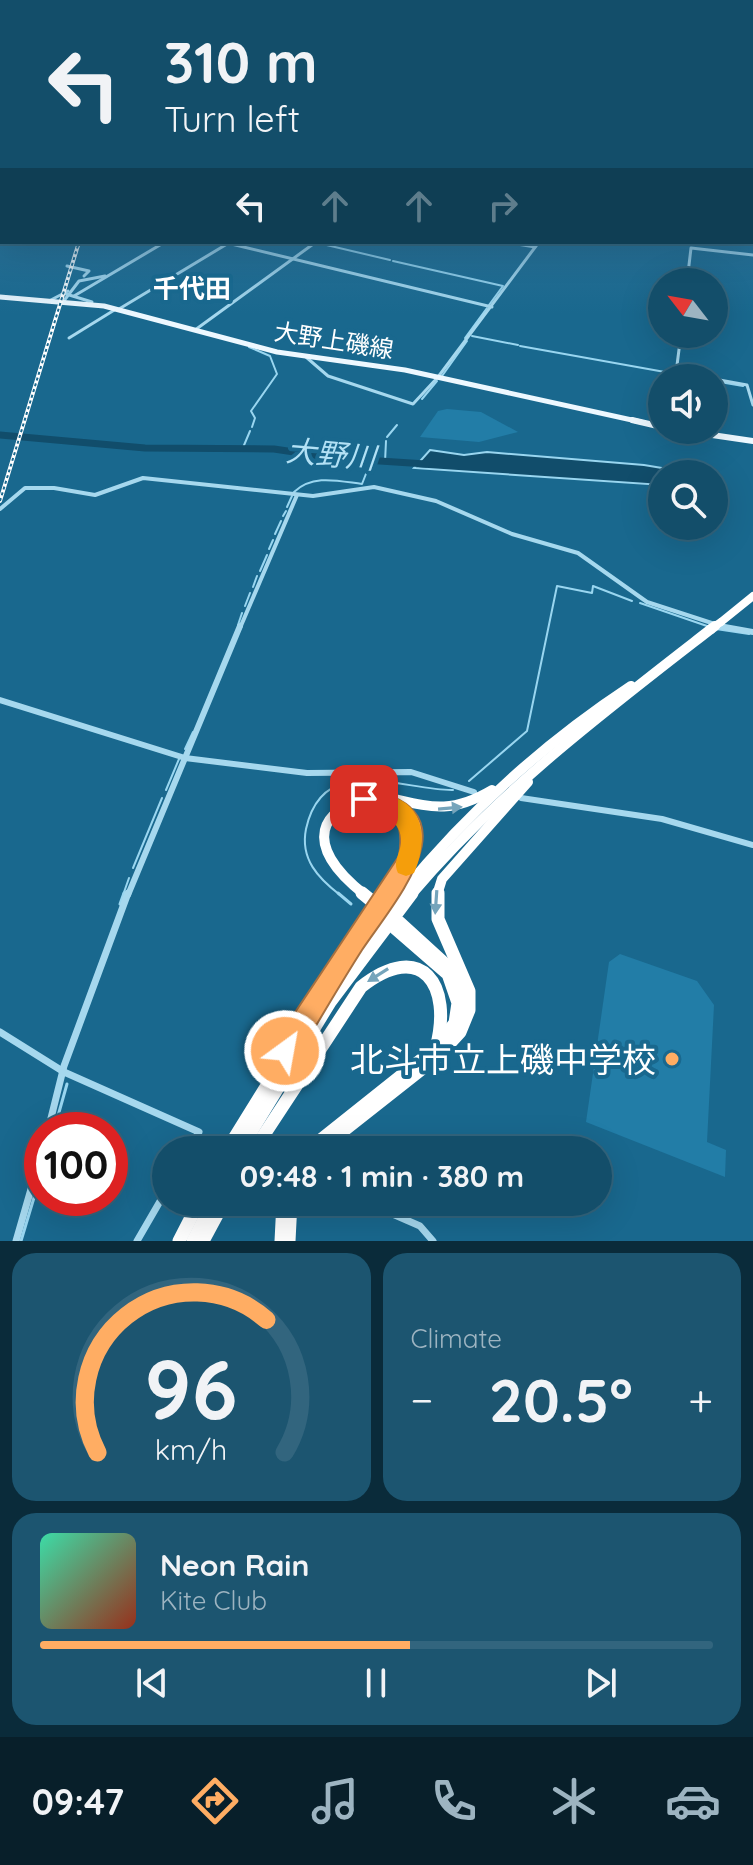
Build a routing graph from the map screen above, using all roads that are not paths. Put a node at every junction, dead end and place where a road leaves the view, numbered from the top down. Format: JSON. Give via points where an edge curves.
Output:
{"nodes":[{"id":1,"x":162,"y":244,"type":"edge"},
{"id":2,"x":223,"y":244,"type":"edge"},
{"id":3,"x":229,"y":244,"type":"edge"},
{"id":4,"x":313,"y":244,"type":"edge"},
{"id":5,"x":517,"y":244,"type":"edge"},
{"id":6,"x":537,"y":244,"type":"edge"},
{"id":7,"x":535,"y":247,"type":"junction"},
{"id":8,"x":753,"y":255,"type":"edge"},
{"id":9,"x":292,"y":259,"type":"junction"},
{"id":10,"x":67,"y":266,"type":"dead end"},
{"id":11,"x":689,"y":268,"type":"edge"},
{"id":12,"x":106,"y":276,"type":"junction"},
{"id":13,"x":84,"y":277,"type":"junction"},
{"id":14,"x":67,"y":292,"type":"junction"},
{"id":15,"x":74,"y":296,"type":"junction"},
{"id":16,"x":0,"y":297,"type":"edge"},
{"id":17,"x":49,"y":301,"type":"junction"},
{"id":18,"x":63,"y":302,"type":"junction"},
{"id":19,"x":90,"y":304,"type":"junction"},
{"id":20,"x":492,"y":307,"type":"junction"},
{"id":21,"x":118,"y":309,"type":"junction"},
{"id":22,"x":195,"y":330,"type":"junction"},
{"id":23,"x":69,"y":338,"type":"dead end"},
{"id":24,"x":306,"y":357,"type":"junction"},
{"id":25,"x":438,"y":377,"type":"junction"},
{"id":26,"x":728,"y":382,"type":"edge"},
{"id":27,"x":753,"y":405,"type":"edge"},
{"id":28,"x":648,"y":424,"type":"edge"},
{"id":29,"x":728,"y":437,"type":"edge"},
{"id":30,"x":753,"y":441,"type":"edge"},
{"id":31,"x":297,"y":495,"type":"junction"},
{"id":32,"x":0,"y":509,"type":"edge"},
{"id":33,"x":753,"y":596,"type":"edge"},
{"id":34,"x":753,"y":632,"type":"edge"},
{"id":35,"x":683,"y":651,"type":"junction"},
{"id":36,"x":0,"y":700,"type":"edge"},
{"id":37,"x":573,"y":737,"type":"junction"},
{"id":38,"x":185,"y":758,"type":"junction"},
{"id":39,"x":510,"y":779,"type":"junction"},
{"id":40,"x":474,"y":792,"type":"dead end"},
{"id":41,"x":521,"y":798,"type":"dead end"},
{"id":42,"x":753,"y":845,"type":"edge"},
{"id":43,"x":461,"y":1031,"type":"junction"},
{"id":44,"x":0,"y":1032,"type":"edge"},
{"id":45,"x":297,"y":1033,"type":"junction"},
{"id":46,"x":436,"y":1048,"type":"junction"},
{"id":47,"x":64,"y":1072,"type":"junction"},
{"id":48,"x":53,"y":1112,"type":"edge"},
{"id":49,"x":197,"y":1136,"type":"edge"},
{"id":50,"x":235,"y":1136,"type":"edge"},
{"id":51,"x":248,"y":1136,"type":"edge"},
{"id":52,"x":263,"y":1136,"type":"edge"},
{"id":53,"x":326,"y":1136,"type":"edge"},
{"id":54,"x":337,"y":1136,"type":"edge"},
{"id":55,"x":24,"y":1213,"type":"edge"},
{"id":56,"x":152,"y":1215,"type":"edge"},
{"id":57,"x":192,"y":1216,"type":"edge"},
{"id":58,"x":206,"y":1216,"type":"edge"},
{"id":59,"x":216,"y":1216,"type":"edge"},
{"id":60,"x":282,"y":1216,"type":"edge"},
{"id":61,"x":290,"y":1216,"type":"edge"},
{"id":62,"x":397,"y":1216,"type":"edge"},
{"id":63,"x":16,"y":1241,"type":"edge"},
{"id":64,"x":137,"y":1241,"type":"edge"},
{"id":65,"x":179,"y":1241,"type":"edge"},
{"id":66,"x":193,"y":1241,"type":"edge"},
{"id":67,"x":203,"y":1241,"type":"edge"},
{"id":68,"x":281,"y":1241,"type":"edge"},
{"id":69,"x":289,"y":1241,"type":"edge"},
{"id":70,"x":433,"y":1241,"type":"edge"}],
"edges":[{"from":1,"to":12,"type":"street"},
{"from":2,"to":21,"type":"street"},
{"from":3,"to":9,"type":"street"},
{"from":4,"to":9,"type":"street"},
{"from":5,"to":7,"type":"street"},
{"from":6,"to":7,"type":"street"},
{"from":7,"to":20,"type":"street"},
{"from":8,"to":11,"type":"street","via":[[691,248]]},
{"from":9,"to":20,"type":"street"},
{"from":9,"to":22,"type":"street"},
{"from":10,"to":13,"type":"street","via":[[89,271]]},
{"from":12,"to":13,"type":"street"},
{"from":12,"to":15,"type":"street"},
{"from":13,"to":14,"type":"street"},
{"from":14,"to":15,"type":"street"},
{"from":14,"to":17,"type":"street"},
{"from":14,"to":18,"type":"street"},
{"from":15,"to":19,"type":"street"},
{"from":16,"to":17,"type":"main road","name":"大野上磯線"},
{"from":17,"to":18,"type":"main road","name":"大野上磯線"},
{"from":18,"to":19,"type":"main road","name":"大野上磯線"},
{"from":19,"to":21,"type":"main road","name":"大野上磯線"},
{"from":20,"to":25,"type":"street"},
{"from":21,"to":22,"type":"main road","name":"大野上磯線"},
{"from":21,"to":23,"type":"street"},
{"from":22,"to":24,"type":"main road","name":"大野上磯線"},
{"from":24,"to":25,"type":"main road","name":"大野上磯線"},
{"from":24,"to":25,"type":"street","via":[[328,376],[413,404]]},
{"from":25,"to":28,"type":"main road","name":"大野上磯線"},
{"from":26,"to":27,"type":"street","via":[[747,385]]},
{"from":29,"to":30,"type":"main road"},
{"from":31,"to":32,"type":"street","via":[[151,478],[95,495],[25,488]]},
{"from":31,"to":34,"type":"street","via":[[369,487],[436,501],[499,529],[584,555],[647,602],[724,628]]},
{"from":31,"to":38,"type":"street"},
{"from":33,"to":35,"type":"highway","bridge":true},
{"from":35,"to":37,"type":"highway"},
{"from":35,"to":39,"type":"highway","via":[[546,747]]},
{"from":36,"to":38,"type":"street"},
{"from":37,"to":43,"type":"highway","one_way":true,"via":[[521,789],[436,890],[435,915],[470,988]]},
{"from":37,"to":51,"type":"highway","via":[[446,855],[385,927],[305,1039]]},
{"from":38,"to":40,"type":"street","via":[[307,773],[411,772]]},
{"from":38,"to":47,"type":"street","via":[[146,846]]},
{"from":39,"to":45,"type":"highway","via":[[398,896]]},
{"from":45,"to":39,"type":"highway","one_way":true,"via":[[410,856],[413,838],[406,818],[388,803],[364,799],[333,815],[324,840],[330,861],[371,905],[332,872],[319,849],[321,826],[337,804],[374,794],[434,809],[460,808]]},
{"from":41,"to":42,"type":"street","via":[[662,819]]},
{"from":43,"to":46,"type":"highway","via":[[465,1009],[456,974],[397,925],[448,974],[455,989],[455,1023]]},
{"from":43,"to":54,"type":"highway","via":[[437,1057]]},
{"from":44,"to":47,"type":"street"},
{"from":45,"to":50,"type":"highway"},
{"from":46,"to":52,"type":"highway","one_way":true,"via":[[445,1014],[434,982],[408,967],[374,974]]},
{"from":46,"to":53,"type":"highway"},
{"from":47,"to":48,"type":"street"},
{"from":47,"to":49,"type":"street","via":[[194,1129]]},
{"from":55,"to":63,"type":"street"},
{"from":56,"to":64,"type":"street"},
{"from":57,"to":65,"type":"highway"},
{"from":58,"to":66,"type":"highway"},
{"from":59,"to":67,"type":"highway"},
{"from":60,"to":68,"type":"highway"},
{"from":61,"to":69,"type":"highway"},
{"from":62,"to":70,"type":"street","via":[[420,1226]]}]}
